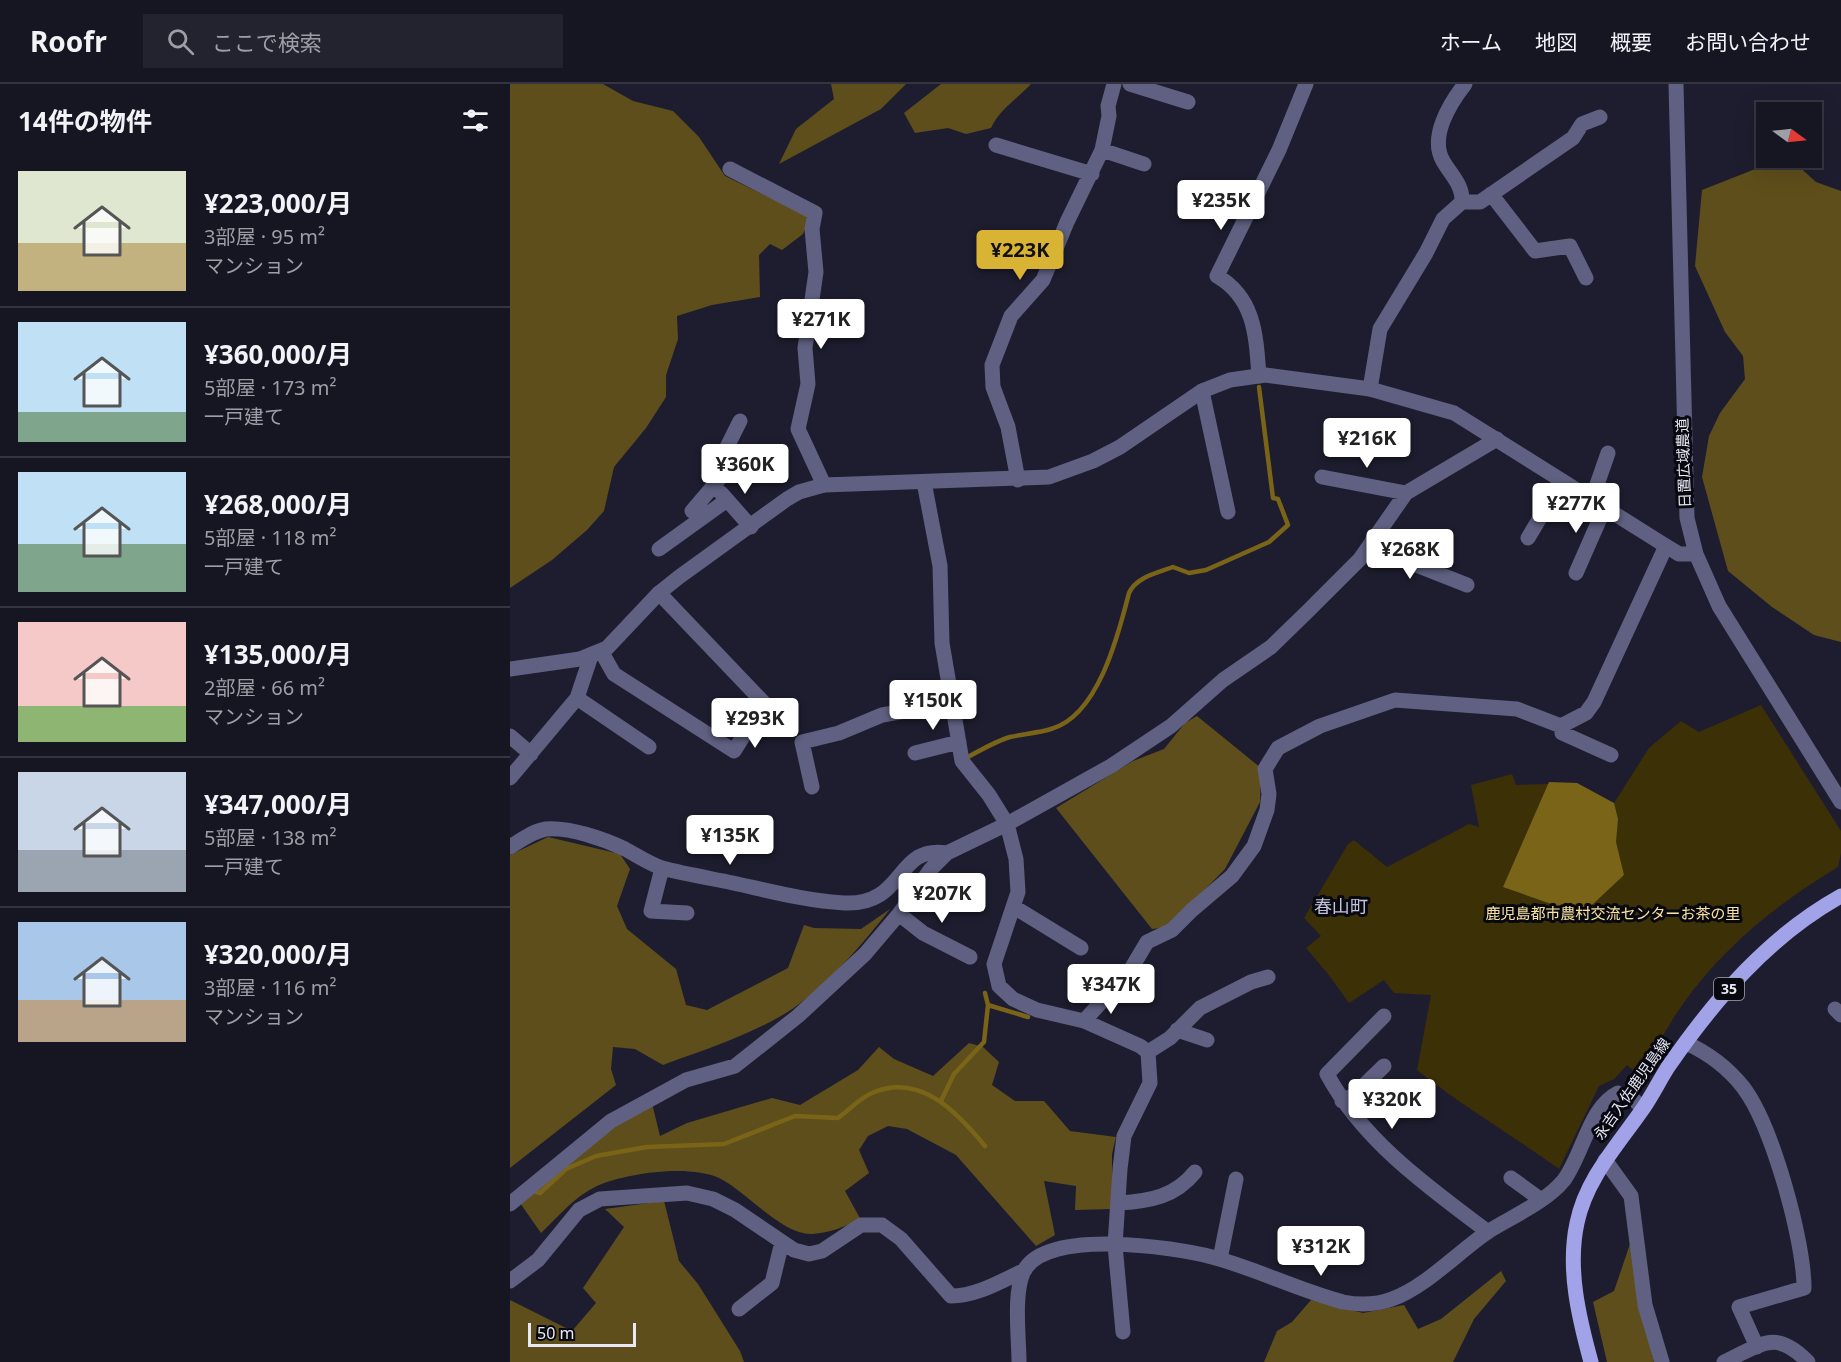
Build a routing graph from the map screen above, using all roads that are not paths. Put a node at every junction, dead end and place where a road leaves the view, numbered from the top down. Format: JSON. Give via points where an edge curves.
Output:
{"nodes":[{"id":1,"x":1114,"y":84,"type":"edge"},
{"id":2,"x":1130,"y":84,"type":"edge"},
{"id":3,"x":1306,"y":84,"type":"edge"},
{"id":4,"x":1466,"y":84,"type":"edge"},
{"id":5,"x":1676,"y":84,"type":"edge"},
{"id":6,"x":1188,"y":102,"type":"dead end"},
{"id":7,"x":1600,"y":117,"type":"dead end"},
{"id":8,"x":996,"y":145,"type":"dead end"},
{"id":9,"x":1102,"y":150,"type":"junction"},
{"id":10,"x":1144,"y":164,"type":"dead end"},
{"id":11,"x":730,"y":169,"type":"dead end"},
{"id":12,"x":1092,"y":174,"type":"junction"},
{"id":13,"x":1491,"y":194,"type":"junction"},
{"id":14,"x":1462,"y":202,"type":"junction"},
{"id":15,"x":1587,"y":278,"type":"dead end"},
{"id":16,"x":1259,"y":376,"type":"junction"},
{"id":17,"x":1370,"y":389,"type":"junction"},
{"id":18,"x":1202,"y":390,"type":"junction"},
{"id":19,"x":740,"y":421,"type":"dead end"},
{"id":20,"x":1497,"y":439,"type":"junction"},
{"id":21,"x":1608,"y":453,"type":"dead end"},
{"id":22,"x":1322,"y":477,"type":"dead end"},
{"id":23,"x":1018,"y":480,"type":"junction"},
{"id":24,"x":1562,"y":481,"type":"junction"},
{"id":25,"x":924,"y":482,"type":"junction"},
{"id":26,"x":714,"y":485,"type":"junction"},
{"id":27,"x":824,"y":485,"type":"junction"},
{"id":28,"x":1406,"y":493,"type":"junction"},
{"id":29,"x":1592,"y":499,"type":"junction"},
{"id":30,"x":727,"y":500,"type":"junction"},
{"id":31,"x":1605,"y":507,"type":"junction"},
{"id":32,"x":692,"y":511,"type":"dead end"},
{"id":33,"x":1228,"y":512,"type":"dead end"},
{"id":34,"x":751,"y":527,"type":"junction"},
{"id":35,"x":1528,"y":538,"type":"dead end"},
{"id":36,"x":1372,"y":541,"type":"junction"},
{"id":37,"x":1666,"y":546,"type":"junction"},
{"id":38,"x":658,"y":549,"type":"dead end"},
{"id":39,"x":1696,"y":554,"type":"junction"},
{"id":40,"x":1576,"y":573,"type":"dead end"},
{"id":41,"x":1467,"y":585,"type":"dead end"},
{"id":42,"x":659,"y":593,"type":"junction"},
{"id":43,"x":596,"y":653,"type":"junction"},
{"id":44,"x":510,"y":669,"type":"edge"},
{"id":45,"x":577,"y":698,"type":"junction"},
{"id":46,"x":953,"y":703,"type":"junction"},
{"id":47,"x":1561,"y":726,"type":"junction"},
{"id":48,"x":510,"y":736,"type":"edge"},
{"id":49,"x":959,"y":742,"type":"junction"},
{"id":50,"x":649,"y":747,"type":"dead end"},
{"id":51,"x":915,"y":753,"type":"dead end"},
{"id":52,"x":531,"y":754,"type":"junction"},
{"id":53,"x":1611,"y":755,"type":"dead end"},
{"id":54,"x":510,"y":778,"type":"edge"},
{"id":55,"x":812,"y":787,"type":"dead end"},
{"id":56,"x":1841,"y":802,"type":"edge"},
{"id":57,"x":1007,"y":824,"type":"junction"},
{"id":58,"x":510,"y":847,"type":"edge"},
{"id":59,"x":946,"y":853,"type":"junction"},
{"id":60,"x":662,"y":868,"type":"junction"},
{"id":61,"x":1841,"y":896,"type":"edge"},
{"id":62,"x":1014,"y":907,"type":"junction"},
{"id":63,"x":687,"y":913,"type":"dead end"},
{"id":64,"x":899,"y":914,"type":"junction"},
{"id":65,"x":1081,"y":948,"type":"dead end"},
{"id":66,"x":970,"y":957,"type":"dead end"},
{"id":67,"x":1268,"y":977,"type":"dead end"},
{"id":68,"x":1384,"y":1016,"type":"dead end"},
{"id":69,"x":1084,"y":1021,"type":"junction"},
{"id":70,"x":1178,"y":1030,"type":"junction"},
{"id":71,"x":1207,"y":1040,"type":"dead end"},
{"id":72,"x":1686,"y":1043,"type":"junction"},
{"id":73,"x":1148,"y":1052,"type":"junction"},
{"id":74,"x":1384,"y":1066,"type":"dead end"},
{"id":75,"x":1342,"y":1101,"type":"junction"},
{"id":76,"x":1643,"y":1108,"type":"junction"},
{"id":77,"x":1605,"y":1160,"type":"junction"},
{"id":78,"x":1195,"y":1172,"type":"dead end"},
{"id":79,"x":1511,"y":1178,"type":"dead end"},
{"id":80,"x":1236,"y":1179,"type":"dead end"},
{"id":81,"x":1540,"y":1199,"type":"junction"},
{"id":82,"x":1119,"y":1203,"type":"junction"},
{"id":83,"x":510,"y":1204,"type":"edge"},
{"id":84,"x":1488,"y":1232,"type":"junction"},
{"id":85,"x":782,"y":1242,"type":"junction"},
{"id":86,"x":1114,"y":1245,"type":"junction"},
{"id":87,"x":1220,"y":1259,"type":"junction"},
{"id":88,"x":1025,"y":1270,"type":"junction"},
{"id":89,"x":510,"y":1281,"type":"edge"},
{"id":90,"x":739,"y":1309,"type":"dead end"},
{"id":91,"x":1123,"y":1332,"type":"dead end"},
{"id":92,"x":1757,"y":1347,"type":"junction"},
{"id":93,"x":1019,"y":1362,"type":"edge"},
{"id":94,"x":1592,"y":1362,"type":"edge"},
{"id":95,"x":1662,"y":1362,"type":"edge"},
{"id":96,"x":1724,"y":1362,"type":"edge"},
{"id":97,"x":1808,"y":1362,"type":"edge"}],
"edges":[{"from":1,"to":9,"type":"street"},
{"from":2,"to":6,"type":"street"},
{"from":3,"to":16,"type":"street","via":[[1279,150],[1217,276],[1241,295],[1251,315],[1257,336]]},
{"from":4,"to":14,"type":"street","via":[[1456,96],[1437,140],[1443,160],[1463,191]]},
{"from":5,"to":39,"type":"street","name":"日置広域農道","via":[[1683,450],[1687,518]]},
{"from":7,"to":13,"type":"street","via":[[1582,124],[1573,138]]},
{"from":8,"to":12,"type":"street"},
{"from":9,"to":10,"type":"street"},
{"from":9,"to":12,"type":"street"},
{"from":11,"to":27,"type":"street","via":[[815,213],[812,229],[816,273],[805,348],[808,384],[798,429]]},
{"from":12,"to":23,"type":"street","via":[[1043,280],[1011,316],[992,365],[993,387],[1008,427]]},
{"from":13,"to":14,"type":"street","via":[[1480,202]]},
{"from":13,"to":15,"type":"street","via":[[1535,251],[1570,246]]},
{"from":14,"to":17,"type":"street","via":[[1443,219],[1380,329]]},
{"from":16,"to":17,"type":"street"},
{"from":16,"to":18,"type":"street","via":[[1230,380]]},
{"from":17,"to":20,"type":"street","via":[[1447,410]]},
{"from":18,"to":23,"type":"street","via":[[1143,433],[1094,461],[1049,477]]},
{"from":18,"to":33,"type":"street"},
{"from":19,"to":26,"type":"street","via":[[727,447],[721,477]]},
{"from":20,"to":24,"type":"street"},
{"from":20,"to":28,"type":"street"},
{"from":21,"to":29,"type":"street"},
{"from":22,"to":28,"type":"street"},
{"from":23,"to":25,"type":"street"},
{"from":24,"to":29,"type":"street"},
{"from":24,"to":35,"type":"street"},
{"from":25,"to":27,"type":"street"},
{"from":25,"to":46,"type":"street","via":[[940,566],[942,643]]},
{"from":26,"to":30,"type":"street"},
{"from":26,"to":32,"type":"street"},
{"from":27,"to":34,"type":"street","via":[[799,492]]},
{"from":28,"to":36,"type":"street"},
{"from":29,"to":31,"type":"street"},
{"from":30,"to":34,"type":"street"},
{"from":30,"to":38,"type":"street"},
{"from":31,"to":37,"type":"street"},
{"from":31,"to":40,"type":"street"},
{"from":34,"to":42,"type":"street"},
{"from":36,"to":41,"type":"street","via":[[1391,555]]},
{"from":36,"to":57,"type":"street","via":[[1360,559],[1271,647],[1223,680],[1171,726],[1111,766]]},
{"from":37,"to":39,"type":"street","via":[[1679,554]]},
{"from":37,"to":47,"type":"street","via":[[1594,702],[1586,713]]},
{"from":39,"to":56,"type":"street","name":"日置広域農道","via":[[1719,606]]},
{"from":42,"to":43,"type":"street","via":[[619,638]]},
{"from":42,"to":43,"type":"street","via":[[764,703],[734,751],[614,674]]},
{"from":43,"to":44,"type":"street"},
{"from":43,"to":45,"type":"street"},
{"from":45,"to":50,"type":"street"},
{"from":45,"to":52,"type":"street"},
{"from":46,"to":49,"type":"street"},
{"from":46,"to":55,"type":"street","via":[[882,715],[839,734],[802,742]]},
{"from":47,"to":53,"type":"street","via":[[1562,734]]},
{"from":47,"to":69,"type":"street","via":[[1517,709],[1395,700],[1320,726],[1278,748],[1265,769],[1267,810],[1254,846],[1232,876],[1172,930],[1147,942],[1131,969]]},
{"from":48,"to":52,"type":"street"},
{"from":49,"to":51,"type":"street"},
{"from":49,"to":57,"type":"street","via":[[962,761]]},
{"from":52,"to":54,"type":"street"},
{"from":57,"to":59,"type":"street"},
{"from":57,"to":62,"type":"street","via":[[1016,859],[1018,892]]},
{"from":58,"to":60,"type":"street","via":[[547,829],[604,841]]},
{"from":59,"to":60,"type":"street","via":[[922,853],[871,902],[801,898]]},
{"from":59,"to":64,"type":"street"},
{"from":60,"to":63,"type":"street","via":[[651,911]]},
{"from":61,"to":72,"type":"main road","name":"永吉入佐鹿児島線","number":"35","via":[[1775,940]]},
{"from":62,"to":65,"type":"street"},
{"from":62,"to":69,"type":"street","via":[[994,964],[999,986],[1012,999],[1037,1010]]},
{"from":64,"to":66,"type":"street","via":[[923,933]]},
{"from":64,"to":83,"type":"street","via":[[865,954],[805,1010],[735,1066],[686,1080],[611,1121]]},
{"from":67,"to":70,"type":"street","via":[[1200,1008]]},
{"from":68,"to":75,"type":"street","via":[[1327,1074]]},
{"from":69,"to":73,"type":"street"},
{"from":70,"to":71,"type":"street"},
{"from":70,"to":73,"type":"street"},
{"from":72,"to":76,"type":"main road","name":"永吉入佐鹿児島線","number":"35"},
{"from":72,"to":92,"type":"street","via":[[1720,1064],[1743,1087],[1781,1172],[1792,1211],[1804,1288],[1739,1307]]},
{"from":73,"to":82,"type":"street","via":[[1150,1083],[1125,1136],[1119,1169]]},
{"from":74,"to":75,"type":"street","via":[[1354,1095]]},
{"from":75,"to":84,"type":"street","via":[[1419,1182]]},
{"from":76,"to":77,"type":"main road","name":"永吉入佐鹿児島線","number":"35"},
{"from":76,"to":81,"type":"street","via":[[1618,1093],[1603,1102],[1564,1179]]},
{"from":77,"to":94,"type":"main road","name":"永吉入佐鹿児島線","number":"35","via":[[1581,1206],[1574,1245],[1576,1299]]},
{"from":77,"to":95,"type":"street","via":[[1630,1196],[1644,1305]]},
{"from":78,"to":82,"type":"street","via":[[1180,1189],[1168,1195],[1146,1202]]},
{"from":79,"to":81,"type":"street"},
{"from":80,"to":87,"type":"street"},
{"from":81,"to":84,"type":"street"},
{"from":82,"to":86,"type":"street"},
{"from":84,"to":87,"type":"street","via":[[1409,1290],[1392,1299],[1364,1304],[1331,1299]]},
{"from":85,"to":88,"type":"street","via":[[809,1254],[822,1251],[861,1225],[882,1225],[901,1239],[951,1296],[991,1286]]},
{"from":85,"to":89,"type":"street","via":[[713,1199],[687,1193],[600,1199],[579,1210],[538,1260]]},
{"from":85,"to":90,"type":"street","via":[[772,1283]]},
{"from":86,"to":87,"type":"street","via":[[1164,1248]]},
{"from":86,"to":88,"type":"street","via":[[1058,1248],[1041,1255]]},
{"from":86,"to":91,"type":"street"},
{"from":88,"to":93,"type":"street","via":[[1020,1284]]},
{"from":92,"to":96,"type":"street"},
{"from":92,"to":97,"type":"street","via":[[1775,1341],[1785,1343]]}]}
